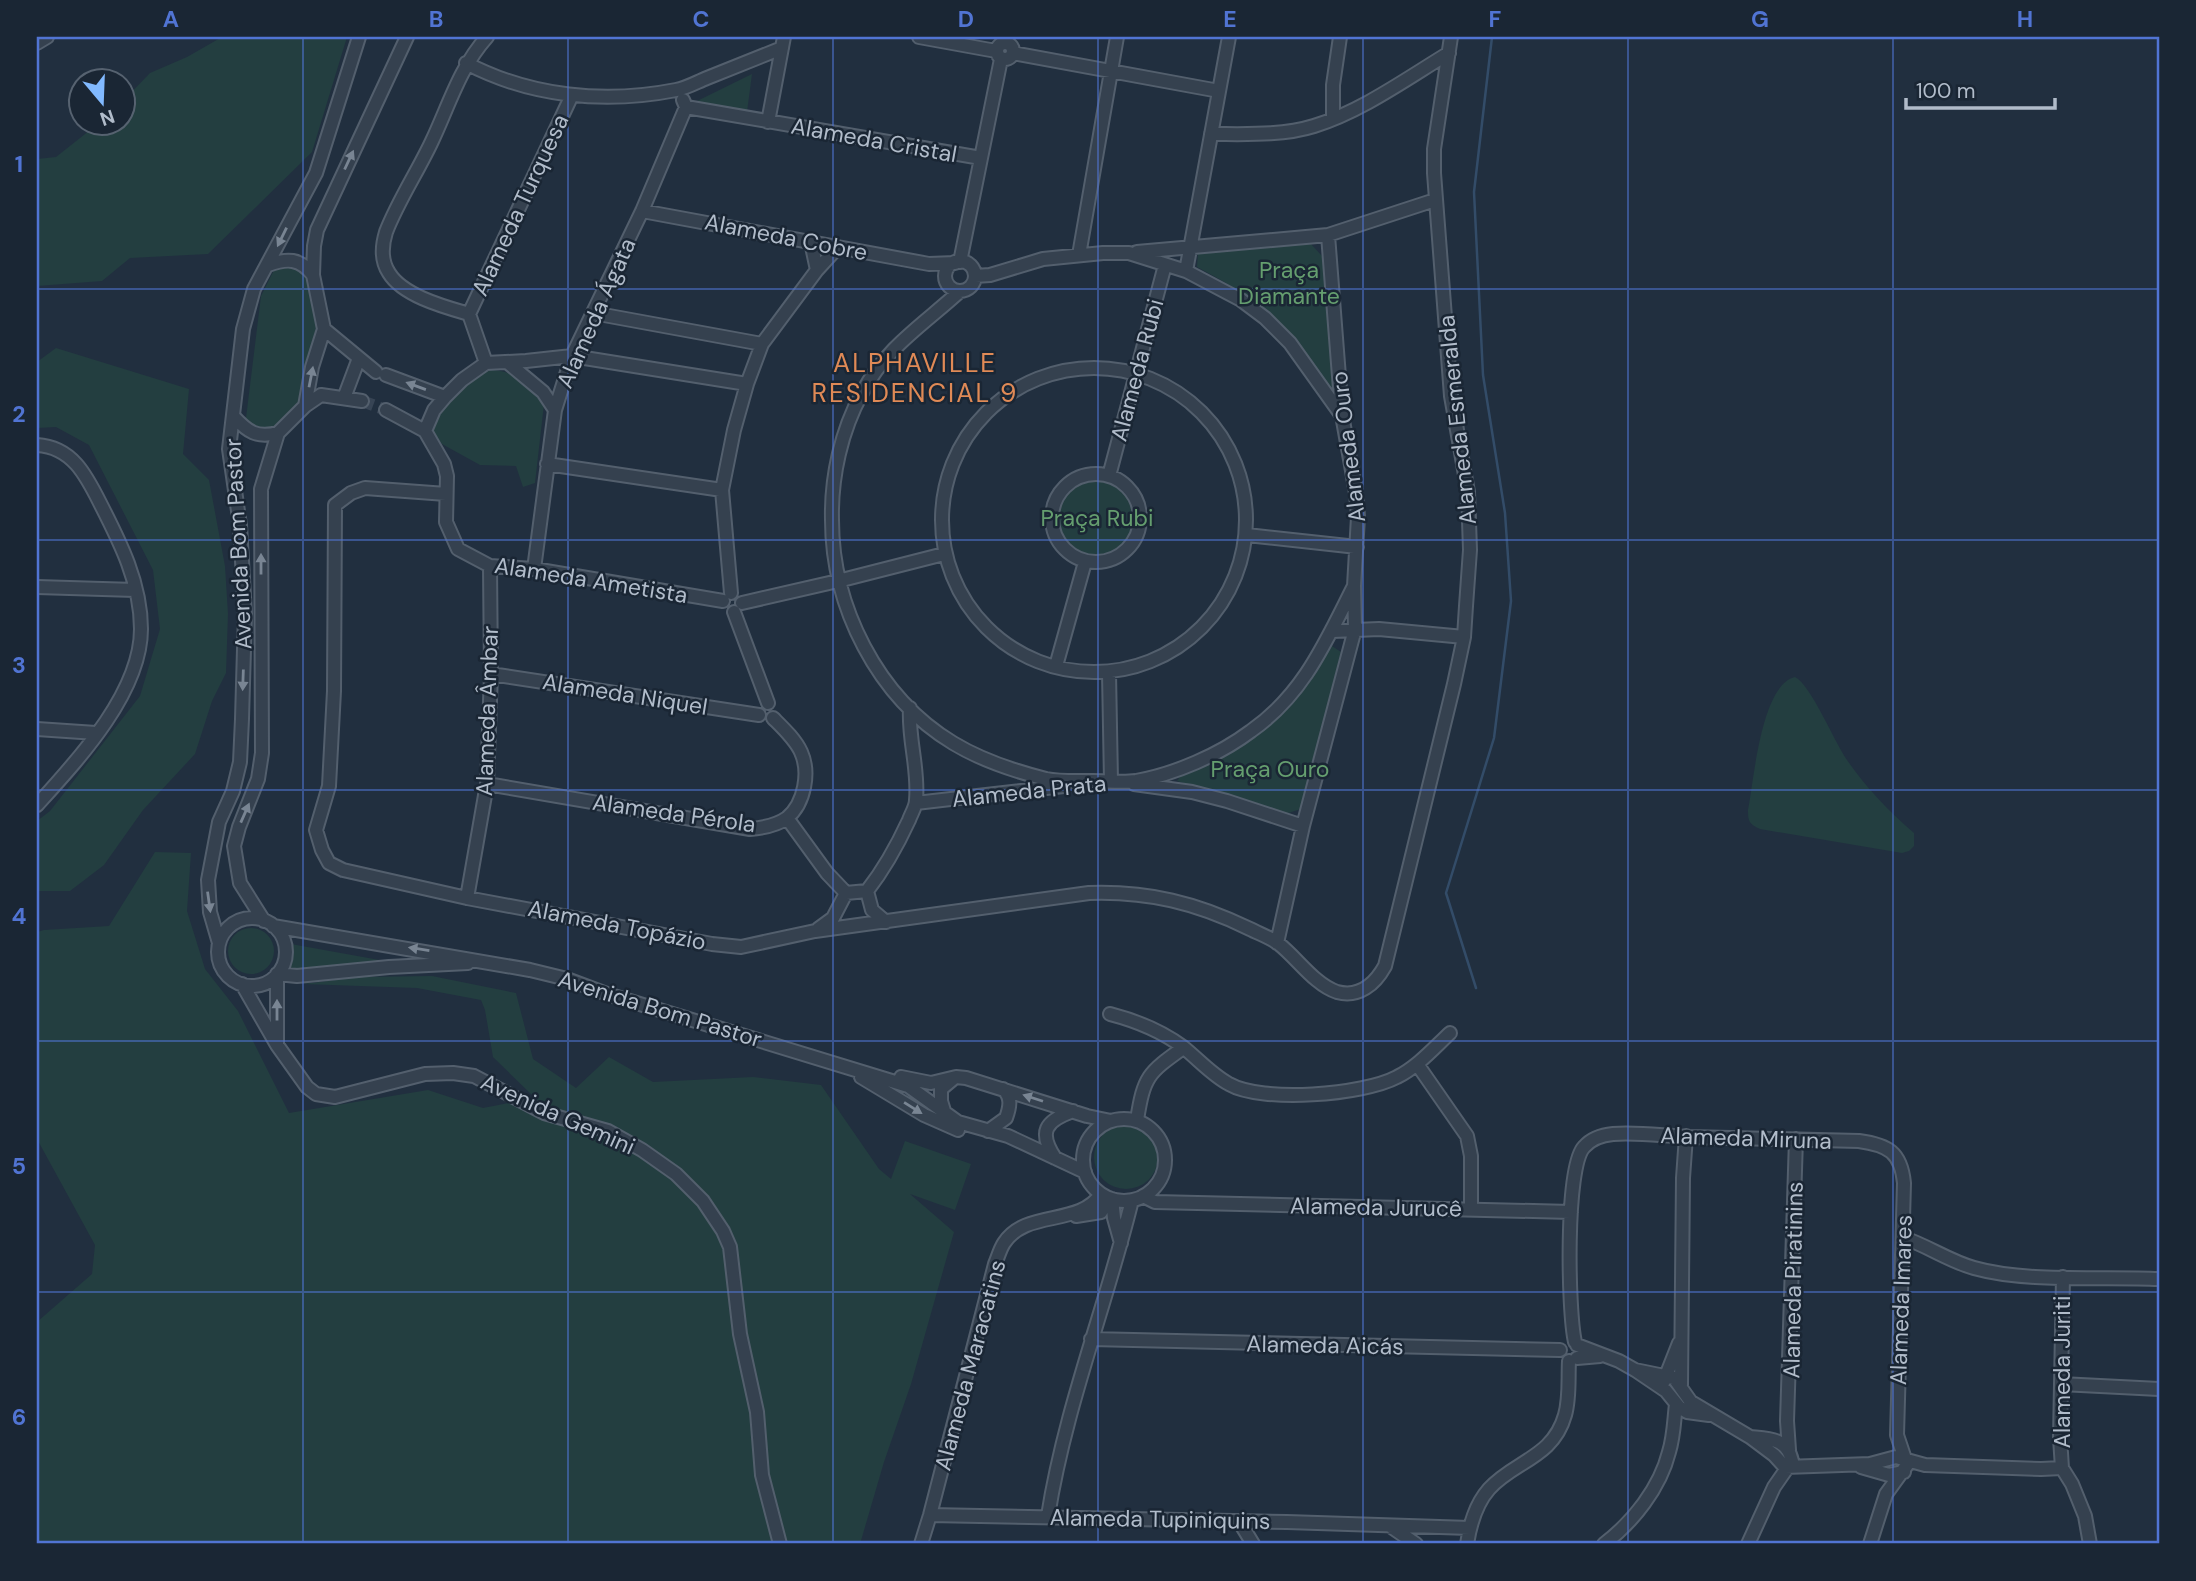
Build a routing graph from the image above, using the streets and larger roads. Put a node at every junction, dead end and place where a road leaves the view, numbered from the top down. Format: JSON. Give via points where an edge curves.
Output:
{"nodes":[{"id":1,"x":47,"y":37,"type":"edge"},
{"id":2,"x":359,"y":37,"type":"edge"},
{"id":3,"x":407,"y":37,"type":"edge"},
{"id":4,"x":487,"y":37,"type":"edge"},
{"id":5,"x":919,"y":37,"type":"edge"},
{"id":6,"x":1117,"y":37,"type":"edge"},
{"id":7,"x":1229,"y":37,"type":"edge"},
{"id":8,"x":1340,"y":37,"type":"edge"},
{"id":9,"x":1451,"y":37,"type":"edge"},
{"id":10,"x":783,"y":42,"type":"edge"},
{"id":11,"x":37,"y":43,"type":"edge"},
{"id":12,"x":1005,"y":48,"type":"edge"},
{"id":13,"x":1449,"y":53,"type":"junction"},
{"id":14,"x":466,"y":64,"type":"junction"},
{"id":15,"x":1111,"y":71,"type":"junction"},
{"id":16,"x":679,"y":90,"type":"junction"},
{"id":17,"x":1219,"y":91,"type":"junction"},
{"id":18,"x":572,"y":95,"type":"junction"},
{"id":19,"x":686,"y":107,"type":"junction"},
{"id":20,"x":1333,"y":118,"type":"junction"},
{"id":21,"x":768,"y":122,"type":"junction"},
{"id":22,"x":1211,"y":134,"type":"junction"},
{"id":23,"x":981,"y":158,"type":"junction"},
{"id":24,"x":1435,"y":200,"type":"junction"},
{"id":25,"x":642,"y":211,"type":"junction"},
{"id":26,"x":1328,"y":236,"type":"junction"},
{"id":27,"x":811,"y":242,"type":"junction"},
{"id":28,"x":838,"y":247,"type":"junction"},
{"id":29,"x":1190,"y":247,"type":"junction"},
{"id":30,"x":1129,"y":253,"type":"junction"},
{"id":31,"x":1079,"y":255,"type":"junction"},
{"id":32,"x":958,"y":262,"type":"junction"},
{"id":33,"x":929,"y":264,"type":"junction"},
{"id":34,"x":268,"y":265,"type":"junction"},
{"id":35,"x":1165,"y":265,"type":"junction"},
{"id":36,"x":817,"y":270,"type":"junction"},
{"id":37,"x":1186,"y":271,"type":"junction"},
{"id":38,"x":313,"y":275,"type":"junction"},
{"id":39,"x":960,"y":283,"type":"junction"},
{"id":40,"x":593,"y":313,"type":"junction"},
{"id":41,"x":469,"y":314,"type":"junction"},
{"id":42,"x":324,"y":329,"type":"junction"},
{"id":43,"x":762,"y":344,"type":"junction"},
{"id":44,"x":572,"y":356,"type":"junction"},
{"id":45,"x":359,"y":358,"type":"junction"},
{"id":46,"x":506,"y":362,"type":"junction"},
{"id":47,"x":486,"y":363,"type":"junction"},
{"id":48,"x":1137,"y":370,"type":"junction"},
{"id":49,"x":747,"y":384,"type":"junction"},
{"id":50,"x":445,"y":397,"type":"junction"},
{"id":51,"x":344,"y":398,"type":"junction"},
{"id":52,"x":362,"y":401,"type":"tunnel mouth"},
{"id":53,"x":305,"y":405,"type":"junction"},
{"id":54,"x":386,"y":410,"type":"tunnel mouth"},
{"id":55,"x":555,"y":410,"type":"junction"},
{"id":56,"x":1342,"y":415,"type":"junction"},
{"id":57,"x":234,"y":417,"type":"junction"},
{"id":58,"x":278,"y":433,"type":"junction"},
{"id":59,"x":426,"y":433,"type":"junction"},
{"id":60,"x":37,"y":445,"type":"edge"},
{"id":61,"x":547,"y":464,"type":"junction"},
{"id":62,"x":1109,"y":476,"type":"junction"},
{"id":63,"x":722,"y":490,"type":"junction"},
{"id":64,"x":446,"y":494,"type":"junction"},
{"id":65,"x":1247,"y":535,"type":"junction"},
{"id":66,"x":1357,"y":547,"type":"junction"},
{"id":67,"x":944,"y":554,"type":"junction"},
{"id":68,"x":1085,"y":562,"type":"junction"},
{"id":69,"x":490,"y":566,"type":"junction"},
{"id":70,"x":534,"y":569,"type":"junction"},
{"id":71,"x":838,"y":582,"type":"junction"},
{"id":72,"x":1354,"y":586,"type":"junction"},
{"id":73,"x":37,"y":587,"type":"edge"},
{"id":74,"x":135,"y":590,"type":"junction"},
{"id":75,"x":727,"y":597,"type":"junction"},
{"id":76,"x":738,"y":607,"type":"junction"},
{"id":77,"x":1355,"y":629,"type":"junction"},
{"id":78,"x":1333,"y":631,"type":"junction"},
{"id":79,"x":1464,"y":638,"type":"junction"},
{"id":80,"x":1056,"y":667,"type":"junction"},
{"id":81,"x":1109,"y":673,"type":"junction"},
{"id":82,"x":491,"y":674,"type":"junction"},
{"id":83,"x":768,"y":703,"type":"junction"},
{"id":84,"x":910,"y":708,"type":"junction"},
{"id":85,"x":759,"y":715,"type":"junction"},
{"id":86,"x":773,"y":718,"type":"junction"},
{"id":87,"x":37,"y":729,"type":"edge"},
{"id":88,"x":96,"y":733,"type":"junction"},
{"id":89,"x":1025,"y":772,"type":"junction"},
{"id":90,"x":1111,"y":781,"type":"junction"},
{"id":91,"x":488,"y":784,"type":"junction"},
{"id":92,"x":1023,"y":791,"type":"junction"},
{"id":93,"x":916,"y":803,"type":"junction"},
{"id":94,"x":37,"y":805,"type":"edge"},
{"id":95,"x":787,"y":818,"type":"junction"},
{"id":96,"x":1303,"y":826,"type":"junction"},
{"id":97,"x":867,"y":891,"type":"junction"},
{"id":98,"x":846,"y":893,"type":"junction"},
{"id":99,"x":467,"y":898,"type":"junction"},
{"id":100,"x":872,"y":909,"type":"junction"},
{"id":101,"x":886,"y":922,"type":"junction"},
{"id":102,"x":268,"y":923,"type":"junction"},
{"id":103,"x":834,"y":923,"type":"junction"},
{"id":104,"x":865,"y":924,"type":"junction"},
{"id":105,"x":219,"y":943,"type":"junction"},
{"id":106,"x":1277,"y":943,"type":"junction"},
{"id":107,"x":486,"y":962,"type":"junction"},
{"id":108,"x":277,"y":974,"type":"junction"},
{"id":109,"x":243,"y":984,"type":"junction"},
{"id":110,"x":1356,"y":993,"type":"joint"},
{"id":111,"x":1110,"y":1014,"type":"dead end"},
{"id":112,"x":1450,"y":1033,"type":"dead end"},
{"id":113,"x":277,"y":1045,"type":"junction"},
{"id":114,"x":1183,"y":1048,"type":"junction"},
{"id":115,"x":833,"y":1061,"type":"junction"},
{"id":116,"x":1417,"y":1064,"type":"junction"},
{"id":117,"x":956,"y":1077,"type":"junction"},
{"id":118,"x":1003,"y":1090,"type":"junction"},
{"id":119,"x":1074,"y":1111,"type":"junction"},
{"id":120,"x":945,"y":1114,"type":"junction"},
{"id":121,"x":1111,"y":1121,"type":"junction"},
{"id":122,"x":1137,"y":1121,"type":"junction"},
{"id":123,"x":988,"y":1131,"type":"junction"},
{"id":124,"x":1008,"y":1136,"type":"junction"},
{"id":125,"x":1686,"y":1136,"type":"junction"},
{"id":126,"x":1797,"y":1139,"type":"junction"},
{"id":127,"x":1055,"y":1158,"type":"junction"},
{"id":128,"x":1901,"y":1166,"type":"joint"},
{"id":129,"x":1085,"y":1172,"type":"junction"},
{"id":130,"x":1162,"y":1177,"type":"junction"},
{"id":131,"x":1108,"y":1197,"type":"junction"},
{"id":132,"x":1138,"y":1198,"type":"junction"},
{"id":133,"x":1180,"y":1201,"type":"junction"},
{"id":134,"x":1471,"y":1208,"type":"junction"},
{"id":135,"x":1571,"y":1212,"type":"junction"},
{"id":136,"x":1904,"y":1238,"type":"junction"},
{"id":137,"x":1121,"y":1244,"type":"junction"},
{"id":138,"x":2063,"y":1277,"type":"junction"},
{"id":139,"x":2159,"y":1279,"type":"edge"},
{"id":140,"x":1681,"y":1336,"type":"junction"},
{"id":141,"x":1091,"y":1339,"type":"junction"},
{"id":142,"x":1570,"y":1349,"type":"junction"},
{"id":143,"x":1664,"y":1382,"type":"junction"},
{"id":144,"x":2062,"y":1384,"type":"junction"},
{"id":145,"x":1681,"y":1385,"type":"junction"},
{"id":146,"x":2159,"y":1389,"type":"edge"},
{"id":147,"x":1676,"y":1404,"type":"junction"},
{"id":148,"x":1689,"y":1407,"type":"junction"},
{"id":149,"x":1787,"y":1421,"type":"junction"},
{"id":150,"x":1674,"y":1427,"type":"junction"},
{"id":151,"x":1897,"y":1435,"type":"junction"},
{"id":152,"x":1750,"y":1437,"type":"junction"},
{"id":153,"x":1776,"y":1440,"type":"junction"},
{"id":154,"x":1774,"y":1455,"type":"junction"},
{"id":155,"x":1790,"y":1458,"type":"junction"},
{"id":156,"x":1904,"y":1458,"type":"junction"},
{"id":157,"x":1887,"y":1460,"type":"junction"},
{"id":158,"x":1857,"y":1465,"type":"junction"},
{"id":159,"x":1925,"y":1465,"type":"junction"},
{"id":160,"x":2063,"y":1468,"type":"junction"},
{"id":161,"x":1902,"y":1473,"type":"junction"},
{"id":162,"x":1882,"y":1474,"type":"junction"},
{"id":163,"x":1774,"y":1487,"type":"junction"},
{"id":164,"x":1886,"y":1494,"type":"junction"},
{"id":165,"x":930,"y":1516,"type":"junction"},
{"id":166,"x":1048,"y":1516,"type":"junction"},
{"id":167,"x":1239,"y":1521,"type":"junction"},
{"id":168,"x":1390,"y":1525,"type":"junction"},
{"id":169,"x":1470,"y":1528,"type":"junction"},
{"id":170,"x":780,"y":1544,"type":"edge"},
{"id":171,"x":921,"y":1544,"type":"edge"},
{"id":172,"x":1254,"y":1544,"type":"edge"},
{"id":173,"x":1416,"y":1544,"type":"edge"},
{"id":174,"x":1467,"y":1544,"type":"edge"},
{"id":175,"x":1604,"y":1544,"type":"edge"},
{"id":176,"x":1748,"y":1544,"type":"edge"},
{"id":177,"x":1870,"y":1544,"type":"edge"},
{"id":178,"x":2090,"y":1544,"type":"edge"}],
"edges":[{"from":1,"to":11,"type":"street"},
{"from":2,"to":34,"type":"street","name":"Avenida Bom Pastor","one_way":true,"via":[[316,173]]},
{"from":38,"to":3,"type":"street","one_way":true,"via":[[317,230]]},
{"from":4,"to":14,"type":"street"},
{"from":5,"to":12,"type":"street"},
{"from":6,"to":15,"type":"street"},
{"from":7,"to":17,"type":"street"},
{"from":8,"to":20,"type":"street"},
{"from":9,"to":13,"type":"street","name":"Alameda Esmeralda"},
{"from":10,"to":16,"type":"street"},
{"from":10,"to":21,"type":"street"},
{"from":12,"to":15,"type":"street"},
{"from":12,"to":23,"type":"street"},
{"from":13,"to":20,"type":"street"},
{"from":13,"to":24,"type":"street","name":"Alameda Esmeralda","via":[[1434,149]]},
{"from":14,"to":18,"type":"street","via":[[522,87]]},
{"from":14,"to":41,"type":"street","via":[[386,232],[382,252],[389,274],[407,291]]},
{"from":15,"to":17,"type":"street"},
{"from":15,"to":31,"type":"street"},
{"from":16,"to":18,"type":"street","via":[[611,97]]},
{"from":16,"to":19,"type":"street"},
{"from":17,"to":22,"type":"street"},
{"from":18,"to":41,"type":"street","name":"Alameda Turquesa"},
{"from":19,"to":21,"type":"street","name":"Alameda Cristal"},
{"from":19,"to":25,"type":"street","name":"Alameda Ágata"},
{"from":20,"to":22,"type":"street","via":[[1294,130]]},
{"from":21,"to":23,"type":"street","name":"Alameda Cristal"},
{"from":22,"to":29,"type":"street"},
{"from":23,"to":32,"type":"street"},
{"from":24,"to":26,"type":"street"},
{"from":24,"to":79,"type":"street","name":"Alameda Esmeralda","via":[[1451,396],[1468,492]]},
{"from":25,"to":27,"type":"street","name":"Alameda Cobre"},
{"from":25,"to":40,"type":"street","name":"Alameda Ágata"},
{"from":26,"to":29,"type":"street"},
{"from":26,"to":56,"type":"street","name":"Alameda Ouro"},
{"from":27,"to":28,"type":"street","name":"Alameda Cobre"},
{"from":27,"to":36,"type":"street"},
{"from":28,"to":33,"type":"street","name":"Alameda Cobre"},
{"from":28,"to":36,"type":"street"},
{"from":29,"to":30,"type":"street"},
{"from":29,"to":37,"type":"street"},
{"from":30,"to":31,"type":"street"},
{"from":30,"to":35,"type":"street"},
{"from":31,"to":39,"type":"street","via":[[1043,259]]},
{"from":32,"to":33,"type":"street","name":"Alameda Cobre"},
{"from":32,"to":39,"type":"street","via":[[948,268]]},
{"from":32,"to":39,"type":"street","via":[[972,268]]},
{"from":33,"to":39,"type":"street","name":"Alameda Cobre"},
{"from":34,"to":38,"type":"street","via":[[284,259],[297,261]]},
{"from":34,"to":57,"type":"street","name":"Avenida Bom Pastor","via":[[246,314]]},
{"from":35,"to":37,"type":"street"},
{"from":35,"to":48,"type":"street","name":"Alameda Rubi"},
{"from":36,"to":43,"type":"street"},
{"from":37,"to":56,"type":"street","via":[[1265,318],[1290,343]]},
{"from":38,"to":42,"type":"street"},
{"from":39,"to":71,"type":"street","via":[[880,364],[848,424],[836,465],[832,505]]},
{"from":40,"to":43,"type":"street"},
{"from":40,"to":44,"type":"street","name":"Alameda Ágata"},
{"from":41,"to":47,"type":"street"},
{"from":42,"to":45,"type":"street"},
{"from":53,"to":42,"type":"street","one_way":true},
{"from":43,"to":49,"type":"street"},
{"from":44,"to":46,"type":"street"},
{"from":44,"to":49,"type":"street"},
{"from":44,"to":55,"type":"street","name":"Alameda Ágata"},
{"from":50,"to":45,"type":"street","one_way":true,"via":[[381,374]]},
{"from":45,"to":51,"type":"street"},
{"from":46,"to":47,"type":"street"},
{"from":46,"to":55,"type":"street","via":[[543,393]]},
{"from":47,"to":50,"type":"street"},
{"from":48,"to":62,"type":"street","name":"Alameda Rubi"},
{"from":48,"to":65,"type":"street","via":[[1169,387],[1213,426],[1240,478]]},
{"from":48,"to":67,"type":"street","via":[[1097,366],[1061,370],[1028,382],[983,415],[950,469],[942,498]]},
{"from":49,"to":63,"type":"street"},
{"from":50,"to":59,"type":"street","via":[[434,410]]},
{"from":51,"to":52,"type":"street"},
{"from":51,"to":53,"type":"street","via":[[321,395]]},
{"from":53,"to":58,"type":"street","name":"Avenida Bom Pastor"},
{"from":54,"to":59,"type":"street"},
{"from":55,"to":61,"type":"street","name":"Alameda Ágata"},
{"from":56,"to":66,"type":"street","name":"Alameda Ouro","via":[[1356,493]]},
{"from":57,"to":58,"type":"street","via":[[257,435]]},
{"from":57,"to":105,"type":"street","name":"Avenida Bom Pastor","one_way":true,"via":[[229,449],[240,524],[245,614],[240,762],[219,822],[208,880]]},
{"from":102,"to":58,"type":"street","name":"Avenida Bom Pastor","one_way":true,"via":[[240,883],[234,846],[258,779],[262,753],[261,489]]},
{"from":59,"to":64,"type":"street","name":"Alameda Ametista","via":[[444,464]]},
{"from":60,"to":74,"type":"street","via":[[59,450],[83,471],[129,562]]},
{"from":61,"to":63,"type":"street"},
{"from":61,"to":70,"type":"street","name":"Alameda Ágata"},
{"from":62,"to":68,"type":"street","via":[[1132,491],[1139,504],[1139,531],[1123,554]]},
{"from":62,"to":68,"type":"street","via":[[1097,474],[1073,481],[1056,499],[1052,512],[1055,536],[1062,547]]},
{"from":63,"to":75,"type":"street"},
{"from":64,"to":69,"type":"street","name":"Alameda Ametista","via":[[446,522],[458,548]]},
{"from":64,"to":99,"type":"street","name":"Alameda Topázio","via":[[365,488],[335,505],[329,786],[316,830],[329,863],[343,870]]},
{"from":65,"to":66,"type":"street"},
{"from":65,"to":81,"type":"street","via":[[1230,590],[1194,636],[1142,666]]},
{"from":66,"to":72,"type":"street","name":"Alameda Ouro"},
{"from":67,"to":71,"type":"street"},
{"from":67,"to":80,"type":"street","via":[[963,599],[992,635],[1028,657]]},
{"from":68,"to":80,"type":"street"},
{"from":69,"to":70,"type":"street","name":"Alameda Ametista"},
{"from":69,"to":82,"type":"street","name":"Alameda Âmbar"},
{"from":70,"to":75,"type":"street","name":"Alameda Ametista"},
{"from":71,"to":76,"type":"street"},
{"from":71,"to":84,"type":"street","via":[[849,615],[882,676]]},
{"from":72,"to":77,"type":"street","name":"Alameda Ouro"},
{"from":72,"to":78,"type":"street"},
{"from":73,"to":74,"type":"street"},
{"from":74,"to":88,"type":"street","via":[[141,631],[136,661],[122,695]]},
{"from":75,"to":76,"type":"street","via":[[724,608]]},
{"from":76,"to":83,"type":"street"},
{"from":77,"to":78,"type":"street"},
{"from":77,"to":79,"type":"street"},
{"from":77,"to":96,"type":"street","name":"Alameda Ouro"},
{"from":78,"to":90,"type":"street","via":[[1299,684],[1252,731],[1179,769],[1134,781]]},
{"from":79,"to":110,"type":"street","name":"Alameda Esmeralda","via":[[1385,966],[1374,982]]},
{"from":80,"to":81,"type":"street"},
{"from":81,"to":90,"type":"street"},
{"from":82,"to":85,"type":"street","name":"Alameda Niquel"},
{"from":82,"to":91,"type":"street","name":"Alameda Âmbar"},
{"from":83,"to":85,"type":"street","via":[[760,707]]},
{"from":83,"to":86,"type":"street","via":[[775,707]]},
{"from":84,"to":89,"type":"street","via":[[951,742],[985,760]]},
{"from":84,"to":93,"type":"street"},
{"from":85,"to":86,"type":"street","via":[[765,720]]},
{"from":86,"to":95,"type":"street","name":"Alameda Pérola","via":[[801,751],[806,778]]},
{"from":87,"to":88,"type":"street"},
{"from":88,"to":94,"type":"street"},
{"from":89,"to":90,"type":"street","via":[[1048,779]]},
{"from":89,"to":92,"type":"street"},
{"from":90,"to":92,"type":"street","name":"Alameda Prata"},
{"from":90,"to":96,"type":"street","name":"Alameda Prata","via":[[1192,792]]},
{"from":91,"to":95,"type":"street","name":"Alameda Pérola","via":[[750,829]]},
{"from":91,"to":99,"type":"street","name":"Alameda Âmbar"},
{"from":92,"to":93,"type":"street","name":"Alameda Prata"},
{"from":93,"to":97,"type":"street","via":[[893,855]]},
{"from":95,"to":98,"type":"street"},
{"from":96,"to":106,"type":"street","name":"Alameda Ouro"},
{"from":97,"to":98,"type":"street"},
{"from":97,"to":100,"type":"street"},
{"from":98,"to":103,"type":"street"},
{"from":99,"to":103,"type":"street","name":"Alameda Topázio","via":[[740,947]]},
{"from":100,"to":101,"type":"street"},
{"from":100,"to":104,"type":"street"},
{"from":101,"to":104,"type":"street","name":"Alameda Topázio"},
{"from":101,"to":106,"type":"street","name":"Alameda Topázio","via":[[1125,892],[1197,907]]},
{"from":102,"to":105,"type":"street","via":[[253,918],[233,924]]},
{"from":107,"to":102,"type":"street","name":"Avenida Bom Pastor","one_way":true},
{"from":102,"to":108,"type":"street","via":[[284,944],[283,964]]},
{"from":103,"to":104,"type":"street","name":"Alameda Topázio"},
{"from":105,"to":109,"type":"street","via":[[225,974]]},
{"from":106,"to":110,"type":"street","name":"Alameda Topázio","via":[[1325,985]]},
{"from":107,"to":108,"type":"street","name":"Avenida Bom Pastor"},
{"from":107,"to":115,"type":"street","name":"Avenida Bom Pastor","via":[[567,979]]},
{"from":108,"to":109,"type":"street","via":[[257,986]]},
{"from":113,"to":108,"type":"street","one_way":true},
{"from":109,"to":113,"type":"street","name":"Avenida Gemini"},
{"from":111,"to":114,"type":"street","via":[[1142,1023]]},
{"from":112,"to":116,"type":"street"},
{"from":113,"to":170,"type":"street","name":"Avenida Gemini","via":[[316,1094],[335,1097],[425,1074],[462,1073],[544,1113],[608,1130],[676,1174],[702,1201],[730,1247],[740,1334],[756,1404],[762,1475]]},
{"from":114,"to":116,"type":"street","via":[[1226,1083],[1285,1094],[1352,1091],[1396,1077]]},
{"from":114,"to":122,"type":"street","via":[[1150,1073]]},
{"from":115,"to":117,"type":"street","name":"Avenida Bom Pastor","via":[[872,1067],[916,1082]]},
{"from":115,"to":120,"type":"street","name":"Avenida Bom Pastor","via":[[908,1086]]},
{"from":115,"to":124,"type":"street","name":"Avenida Bom Pastor","one_way":true,"via":[[955,1129]]},
{"from":116,"to":134,"type":"street","via":[[1466,1136],[1471,1156]]},
{"from":117,"to":118,"type":"street","name":"Avenida Bom Pastor"},
{"from":117,"to":120,"type":"street","via":[[941,1089]]},
{"from":119,"to":118,"type":"street","name":"Avenida Bom Pastor","one_way":true},
{"from":118,"to":123,"type":"street","via":[[1010,1102],[1006,1118]]},
{"from":119,"to":121,"type":"street","name":"Avenida Bom Pastor"},
{"from":119,"to":127,"type":"street","via":[[1047,1127],[1045,1138]]},
{"from":120,"to":123,"type":"street","name":"Avenida Bom Pastor"},
{"from":121,"to":122,"type":"street"},
{"from":121,"to":129,"type":"street","via":[[1100,1127],[1085,1147]]},
{"from":122,"to":130,"type":"street","via":[[1148,1126],[1162,1143],[1166,1155]]},
{"from":123,"to":124,"type":"street","name":"Avenida Bom Pastor"},
{"from":124,"to":127,"type":"street","name":"Avenida Bom Pastor"},
{"from":125,"to":126,"type":"street","name":"Alameda Miruna"},
{"from":125,"to":135,"type":"street","name":"Alameda Miruna","via":[[1613,1134],[1584,1147],[1575,1165]]},
{"from":125,"to":140,"type":"street"},
{"from":126,"to":128,"type":"street","name":"Alameda Miruna","via":[[1878,1144],[1893,1153]]},
{"from":126,"to":149,"type":"street","name":"Alameda Piratinins"},
{"from":127,"to":129,"type":"street","name":"Avenida Bom Pastor"},
{"from":128,"to":136,"type":"street","name":"Alameda Imares"},
{"from":129,"to":131,"type":"street","via":[[1091,1184]]},
{"from":130,"to":132,"type":"street"},
{"from":130,"to":133,"type":"street","via":[[1168,1191]]},
{"from":131,"to":132,"type":"street"},
{"from":131,"to":137,"type":"street"},
{"from":131,"to":165,"type":"street","name":"Alameda Maracatins","via":[[1028,1224],[1004,1243]]},
{"from":132,"to":133,"type":"street","name":"Alameda Jurucê"},
{"from":132,"to":137,"type":"street"},
{"from":133,"to":134,"type":"street","name":"Alameda Jurucê"},
{"from":134,"to":135,"type":"street","name":"Alameda Jurucê"},
{"from":135,"to":142,"type":"street"},
{"from":136,"to":138,"type":"street","via":[[1973,1268]]},
{"from":136,"to":151,"type":"street","name":"Alameda Imares"},
{"from":137,"to":141,"type":"street"},
{"from":138,"to":139,"type":"street"},
{"from":138,"to":144,"type":"street","name":"Alameda Juriti"},
{"from":140,"to":143,"type":"street"},
{"from":140,"to":145,"type":"street"},
{"from":141,"to":142,"type":"street","name":"Alameda Aicás"},
{"from":141,"to":166,"type":"street"},
{"from":142,"to":143,"type":"street","name":"Alameda Aicás","via":[[1608,1356]]},
{"from":142,"to":169,"type":"street","via":[[1568,1400],[1560,1427],[1541,1453],[1490,1488]]},
{"from":143,"to":145,"type":"street","name":"Alameda Aicás","via":[[1674,1378]]},
{"from":143,"to":147,"type":"street"},
{"from":144,"to":146,"type":"street"},
{"from":144,"to":160,"type":"street","name":"Alameda Juriti"},
{"from":145,"to":148,"type":"street","name":"Alameda Aicás"},
{"from":147,"to":148,"type":"street"},
{"from":147,"to":150,"type":"street"},
{"from":148,"to":150,"type":"street"},
{"from":148,"to":152,"type":"street","via":[[1717,1416]]},
{"from":149,"to":153,"type":"street"},
{"from":149,"to":155,"type":"street","name":"Alameda Piratinins"},
{"from":150,"to":175,"type":"street","via":[[1666,1462],[1648,1497]]},
{"from":151,"to":156,"type":"street"},
{"from":151,"to":157,"type":"street"},
{"from":152,"to":153,"type":"street"},
{"from":152,"to":154,"type":"street"},
{"from":153,"to":154,"type":"street"},
{"from":153,"to":155,"type":"street"},
{"from":154,"to":155,"type":"street","via":[[1783,1465]]},
{"from":154,"to":163,"type":"street"},
{"from":155,"to":158,"type":"street","via":[[1816,1466]]},
{"from":155,"to":163,"type":"street"},
{"from":156,"to":157,"type":"street"},
{"from":156,"to":159,"type":"street"},
{"from":156,"to":161,"type":"street","via":[[1907,1465]]},
{"from":157,"to":158,"type":"street"},
{"from":157,"to":162,"type":"street"},
{"from":158,"to":162,"type":"street"},
{"from":159,"to":160,"type":"street"},
{"from":159,"to":161,"type":"street"},
{"from":160,"to":178,"type":"street","name":"Alameda Juriti","via":[[2085,1516]]},
{"from":161,"to":162,"type":"street"},
{"from":161,"to":164,"type":"street"},
{"from":162,"to":164,"type":"street"},
{"from":163,"to":176,"type":"street"},
{"from":164,"to":177,"type":"street"},
{"from":165,"to":166,"type":"street","name":"Alameda Tupiniquins"},
{"from":165,"to":171,"type":"street","name":"Alameda Maracatins"},
{"from":166,"to":167,"type":"street","name":"Alameda Tupiniquins"},
{"from":167,"to":168,"type":"street","name":"Alameda Tupiniquins"},
{"from":167,"to":172,"type":"street"},
{"from":168,"to":169,"type":"street","name":"Alameda Tupiniquins"},
{"from":168,"to":173,"type":"street"},
{"from":169,"to":174,"type":"street"}]}
